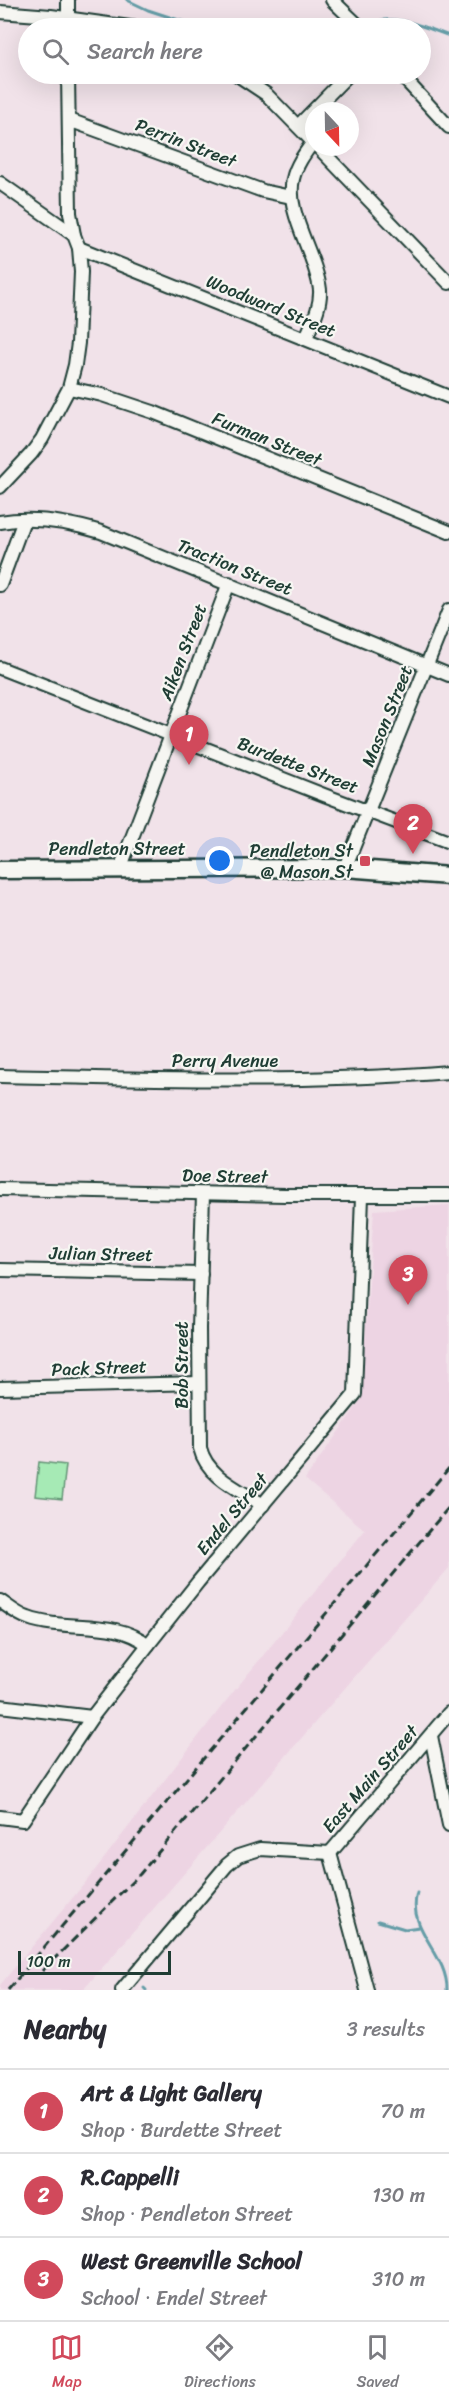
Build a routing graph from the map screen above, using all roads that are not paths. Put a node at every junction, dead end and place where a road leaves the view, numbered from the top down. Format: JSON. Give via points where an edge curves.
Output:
{"nodes":[{"id":1,"x":68,"y":0,"type":"edge"},
{"id":2,"x":332,"y":0,"type":"edge"},
{"id":3,"x":0,"y":12,"type":"edge"},
{"id":4,"x":37,"y":18,"type":"edge"},
{"id":5,"x":68,"y":18,"type":"edge"},
{"id":6,"x":350,"y":18,"type":"edge"},
{"id":7,"x":68,"y":84,"type":"edge"},
{"id":8,"x":252,"y":84,"type":"edge"},
{"id":9,"x":339,"y":84,"type":"edge"},
{"id":10,"x":409,"y":84,"type":"edge"},
{"id":11,"x":69,"y":120,"type":"junction"},
{"id":12,"x":298,"y":126,"type":"junction"},
{"id":13,"x":449,"y":127,"type":"edge"},
{"id":14,"x":305,"y":133,"type":"edge"},
{"id":15,"x":307,"y":156,"type":"edge"},
{"id":16,"x":327,"y":156,"type":"edge"},
{"id":17,"x":0,"y":183,"type":"edge"},
{"id":18,"x":291,"y":197,"type":"junction"},
{"id":19,"x":74,"y":235,"type":"junction"},
{"id":20,"x":80,"y":248,"type":"junction"},
{"id":21,"x":449,"y":283,"type":"edge"},
{"id":22,"x":306,"y":338,"type":"junction"},
{"id":23,"x":69,"y":388,"type":"junction"},
{"id":24,"x":449,"y":397,"type":"edge"},
{"id":25,"x":0,"y":487,"type":"edge"},
{"id":26,"x":24,"y":520,"type":"junction"},
{"id":27,"x":0,"y":522,"type":"edge"},
{"id":28,"x":449,"y":532,"type":"edge"},
{"id":29,"x":229,"y":584,"type":"junction"},
{"id":30,"x":0,"y":585,"type":"edge"},
{"id":31,"x":449,"y":610,"type":"edge"},
{"id":32,"x":427,"y":665,"type":"junction"},
{"id":33,"x":0,"y":668,"type":"edge"},
{"id":34,"x":449,"y":675,"type":"edge"},
{"id":35,"x":171,"y":734,"type":"junction"},
{"id":36,"x":367,"y":811,"type":"junction"},
{"id":37,"x":449,"y":842,"type":"edge"},
{"id":38,"x":345,"y":868,"type":"junction"},
{"id":39,"x":120,"y":869,"type":"junction"},
{"id":40,"x":0,"y":870,"type":"edge"},
{"id":41,"x":449,"y":876,"type":"edge"},
{"id":42,"x":449,"y":1072,"type":"edge"},
{"id":43,"x":0,"y":1076,"type":"edge"},
{"id":44,"x":0,"y":1190,"type":"edge"},
{"id":45,"x":203,"y":1194,"type":"junction"},
{"id":46,"x":449,"y":1195,"type":"edge"},
{"id":47,"x":362,"y":1196,"type":"junction"},
{"id":48,"x":0,"y":1270,"type":"edge"},
{"id":49,"x":201,"y":1275,"type":"junction"},
{"id":50,"x":199,"y":1383,"type":"junction"},
{"id":51,"x":0,"y":1389,"type":"edge"},
{"id":52,"x":263,"y":1505,"type":"junction"},
{"id":53,"x":0,"y":1601,"type":"edge"},
{"id":54,"x":148,"y":1645,"type":"junction"},
{"id":55,"x":0,"y":1706,"type":"edge"},
{"id":56,"x":449,"y":1713,"type":"edge"},
{"id":57,"x":92,"y":1717,"type":"junction"},
{"id":58,"x":431,"y":1736,"type":"junction"},
{"id":59,"x":0,"y":1817,"type":"edge"},
{"id":60,"x":449,"y":1825,"type":"edge"},
{"id":61,"x":330,"y":1853,"type":"junction"},
{"id":62,"x":122,"y":1990,"type":"edge"},
{"id":63,"x":367,"y":1990,"type":"edge"}],
"edges":[{"from":1,"to":5,"type":"street"},
{"from":2,"to":6,"type":"street"},
{"from":3,"to":4,"type":"street"},
{"from":7,"to":11,"type":"street"},
{"from":8,"to":12,"type":"street"},
{"from":9,"to":12,"type":"street"},
{"from":10,"to":13,"type":"street"},
{"from":11,"to":18,"type":"street","name":"Perrin Street","via":[[253,187]]},
{"from":11,"to":19,"type":"street","via":[[70,213]]},
{"from":12,"to":14,"type":"street"},
{"from":15,"to":18,"type":"street","via":[[296,172]]},
{"from":16,"to":21,"type":"street"},
{"from":17,"to":19,"type":"street"},
{"from":18,"to":22,"type":"street","via":[[320,291]]},
{"from":19,"to":20,"type":"street"},
{"from":20,"to":22,"type":"street","name":"Woodward Street"},
{"from":20,"to":23,"type":"street","via":[[78,343]]},
{"from":22,"to":24,"type":"street","name":"Woodward Street"},
{"from":23,"to":25,"type":"street","via":[[42,439]]},
{"from":23,"to":28,"type":"street","name":"Furman Street","via":[[153,412]]},
{"from":26,"to":27,"type":"street","name":"Traction Street"},
{"from":26,"to":29,"type":"street","name":"Traction Street","via":[[74,524],[101,532]]},
{"from":26,"to":30,"type":"street"},
{"from":29,"to":32,"type":"street","name":"Traction Street"},
{"from":29,"to":35,"type":"street","name":"Aiken Street"},
{"from":31,"to":32,"type":"street","name":"Mason Street"},
{"from":32,"to":34,"type":"street","name":"Traction Street"},
{"from":32,"to":36,"type":"street","name":"Mason Street"},
{"from":33,"to":35,"type":"street","name":"Burdette Street"},
{"from":35,"to":36,"type":"street","name":"Burdette Street"},
{"from":35,"to":39,"type":"street","name":"Aiken Street"},
{"from":36,"to":37,"type":"street","name":"Burdette Street"},
{"from":36,"to":38,"type":"street","name":"Mason Street"},
{"from":38,"to":39,"type":"main road","name":"Pendleton Street"},
{"from":38,"to":41,"type":"main road","name":"Pendleton Street"},
{"from":39,"to":40,"type":"main road","name":"Pendleton Street"},
{"from":42,"to":43,"type":"street","name":"Perry Avenue","via":[[366,1078],[219,1080]]},
{"from":44,"to":45,"type":"street","name":"Doe Street"},
{"from":45,"to":47,"type":"street","name":"Doe Street"},
{"from":45,"to":49,"type":"street","name":"Bob Street"},
{"from":46,"to":47,"type":"street","name":"Doe Street"},
{"from":47,"to":52,"type":"street","name":"Endel Street","via":[[355,1394]]},
{"from":48,"to":49,"type":"street","name":"Julian Street"},
{"from":49,"to":50,"type":"street","name":"Bob Street"},
{"from":50,"to":51,"type":"street","name":"Pack Street"},
{"from":50,"to":52,"type":"street","name":"Bob Street","via":[[203,1459],[219,1477]]},
{"from":52,"to":54,"type":"street","name":"Endel Street"},
{"from":53,"to":54,"type":"street","via":[[28,1618],[116,1630],[136,1635]]},
{"from":54,"to":57,"type":"street","name":"Endel Street"},
{"from":55,"to":57,"type":"street"},
{"from":56,"to":58,"type":"street","name":"East Main Street"},
{"from":57,"to":59,"type":"street","name":"Endel Street","via":[[23,1820]]},
{"from":58,"to":60,"type":"street"},
{"from":58,"to":61,"type":"street","name":"East Main Street"},
{"from":61,"to":62,"type":"street","name":"East Main Street","via":[[260,1849],[238,1856]]},
{"from":61,"to":63,"type":"street"}]}
